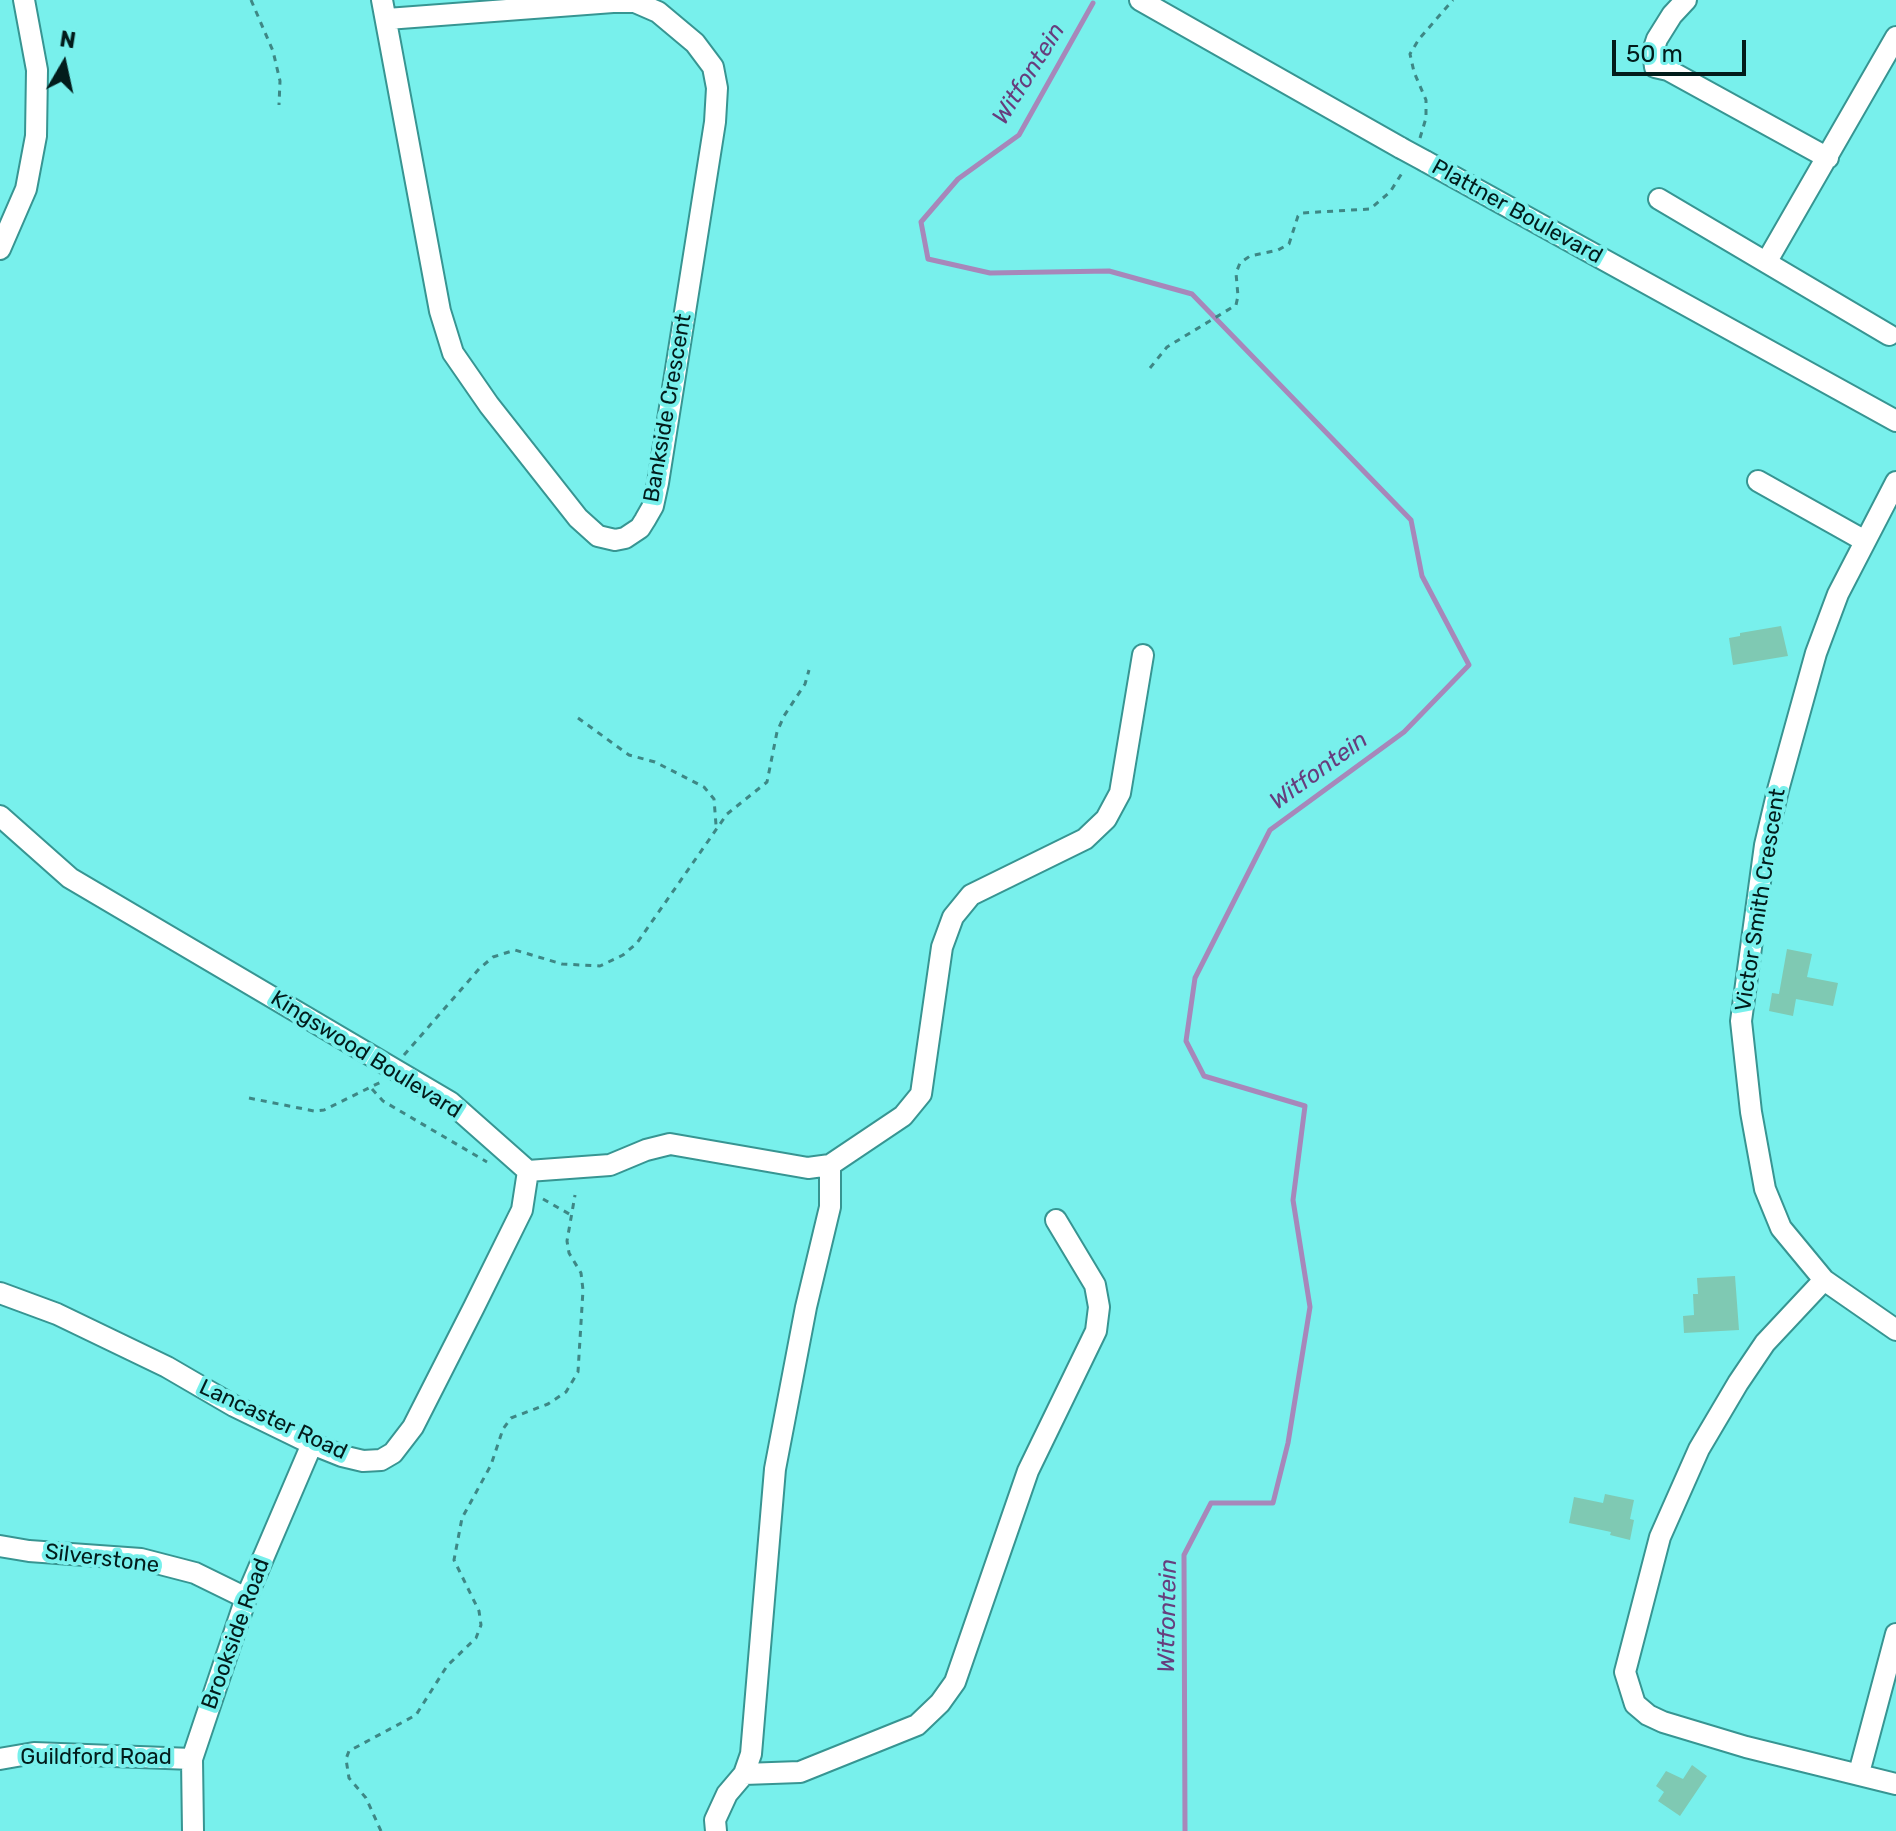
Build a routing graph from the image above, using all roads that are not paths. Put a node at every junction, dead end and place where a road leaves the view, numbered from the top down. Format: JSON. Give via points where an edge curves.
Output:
{"nodes":[{"id":1,"x":24,"y":0,"type":"edge"},
{"id":2,"x":1140,"y":0,"type":"edge"},
{"id":3,"x":1686,"y":0,"type":"edge"},
{"id":4,"x":385,"y":10,"type":"edge"},
{"id":5,"x":1896,"y":37,"type":"edge"},
{"id":6,"x":1828,"y":158,"type":"junction"},
{"id":7,"x":1659,"y":199,"type":"dead end"},
{"id":8,"x":0,"y":249,"type":"edge"},
{"id":9,"x":1767,"y":261,"type":"junction"},
{"id":10,"x":1889,"y":335,"type":"dead end"},
{"id":11,"x":1896,"y":421,"type":"edge"},
{"id":12,"x":1758,"y":481,"type":"dead end"},
{"id":13,"x":1896,"y":482,"type":"edge"},
{"id":14,"x":1865,"y":541,"type":"junction"},
{"id":15,"x":1143,"y":655,"type":"dead end"},
{"id":16,"x":0,"y":816,"type":"edge"},
{"id":17,"x":830,"y":1165,"type":"junction"},
{"id":18,"x":526,"y":1180,"type":"junction"},
{"id":19,"x":1056,"y":1220,"type":"dead end"},
{"id":20,"x":1824,"y":1280,"type":"junction"},
{"id":21,"x":0,"y":1293,"type":"edge"},
{"id":22,"x":1896,"y":1330,"type":"edge"},
{"id":23,"x":312,"y":1444,"type":"junction"},
{"id":24,"x":0,"y":1546,"type":"edge"},
{"id":25,"x":246,"y":1598,"type":"junction"},
{"id":26,"x":1896,"y":1634,"type":"edge"},
{"id":27,"x":0,"y":1759,"type":"edge"},
{"id":28,"x":192,"y":1759,"type":"junction"},
{"id":29,"x":1859,"y":1773,"type":"junction"},
{"id":30,"x":744,"y":1774,"type":"junction"},
{"id":31,"x":1896,"y":1784,"type":"edge"},
{"id":32,"x":193,"y":1831,"type":"edge"},
{"id":33,"x":716,"y":1831,"type":"edge"}],
"edges":[{"from":1,"to":8,"type":"street","via":[[37,70],[36,136],[26,189]]},
{"from":2,"to":11,"type":"street","name":"Plattner Boulevard"},
{"from":3,"to":6,"type":"street","via":[[1657,39],[1655,67]]},
{"from":4,"to":4,"type":"street","name":"Bankside Crescent","via":[[440,311],[453,353],[578,518],[598,536],[625,538],[645,520],[658,483],[715,122],[713,67],[695,43],[658,12],[635,2]]},
{"from":5,"to":6,"type":"street"},
{"from":6,"to":9,"type":"street"},
{"from":7,"to":9,"type":"street"},
{"from":9,"to":10,"type":"street"},
{"from":12,"to":14,"type":"street"},
{"from":13,"to":14,"type":"street","name":"Victor Smith Crescent"},
{"from":14,"to":20,"type":"street","name":"Victor Smith Crescent","via":[[1816,653],[1778,790],[1765,845],[1741,1021],[1765,1189],[1781,1228]]},
{"from":15,"to":17,"type":"street","via":[[1120,793],[1106,819],[1085,839],[971,895],[953,917],[942,947],[921,1094],[903,1116]]},
{"from":16,"to":18,"type":"street","name":"Kingswood Boulevard","via":[[70,878],[450,1102]]},
{"from":17,"to":18,"type":"street","via":[[808,1168],[670,1144],[610,1165]]},
{"from":17,"to":30,"type":"street","via":[[830,1207],[775,1469],[751,1754]]},
{"from":18,"to":23,"type":"street","name":"Lancaster Road","via":[[522,1210],[403,1442],[381,1460],[363,1461]]},
{"from":19,"to":30,"type":"street","via":[[1095,1285],[1096,1331],[1028,1471],[955,1682],[917,1725],[800,1772]]},
{"from":20,"to":22,"type":"street","name":"Victor Smith Crescent"},
{"from":20,"to":29,"type":"street","via":[[1765,1343],[1699,1449],[1660,1537],[1625,1672],[1635,1704],[1648,1715],[1746,1747]]},
{"from":21,"to":23,"type":"street","name":"Lancaster Road","via":[[153,1360]]},
{"from":23,"to":25,"type":"street","name":"Brookside Road"},
{"from":24,"to":25,"type":"street","name":"Silverstone","via":[[141,1559],[195,1573]]},
{"from":25,"to":28,"type":"street","name":"Brookside Road"},
{"from":26,"to":29,"type":"street"},
{"from":27,"to":28,"type":"street","name":"Guildford Road","via":[[34,1753]]},
{"from":28,"to":32,"type":"street","name":"Brookside Road"},
{"from":29,"to":31,"type":"street"},
{"from":30,"to":33,"type":"street","via":[[727,1794],[715,1820]]}]}
